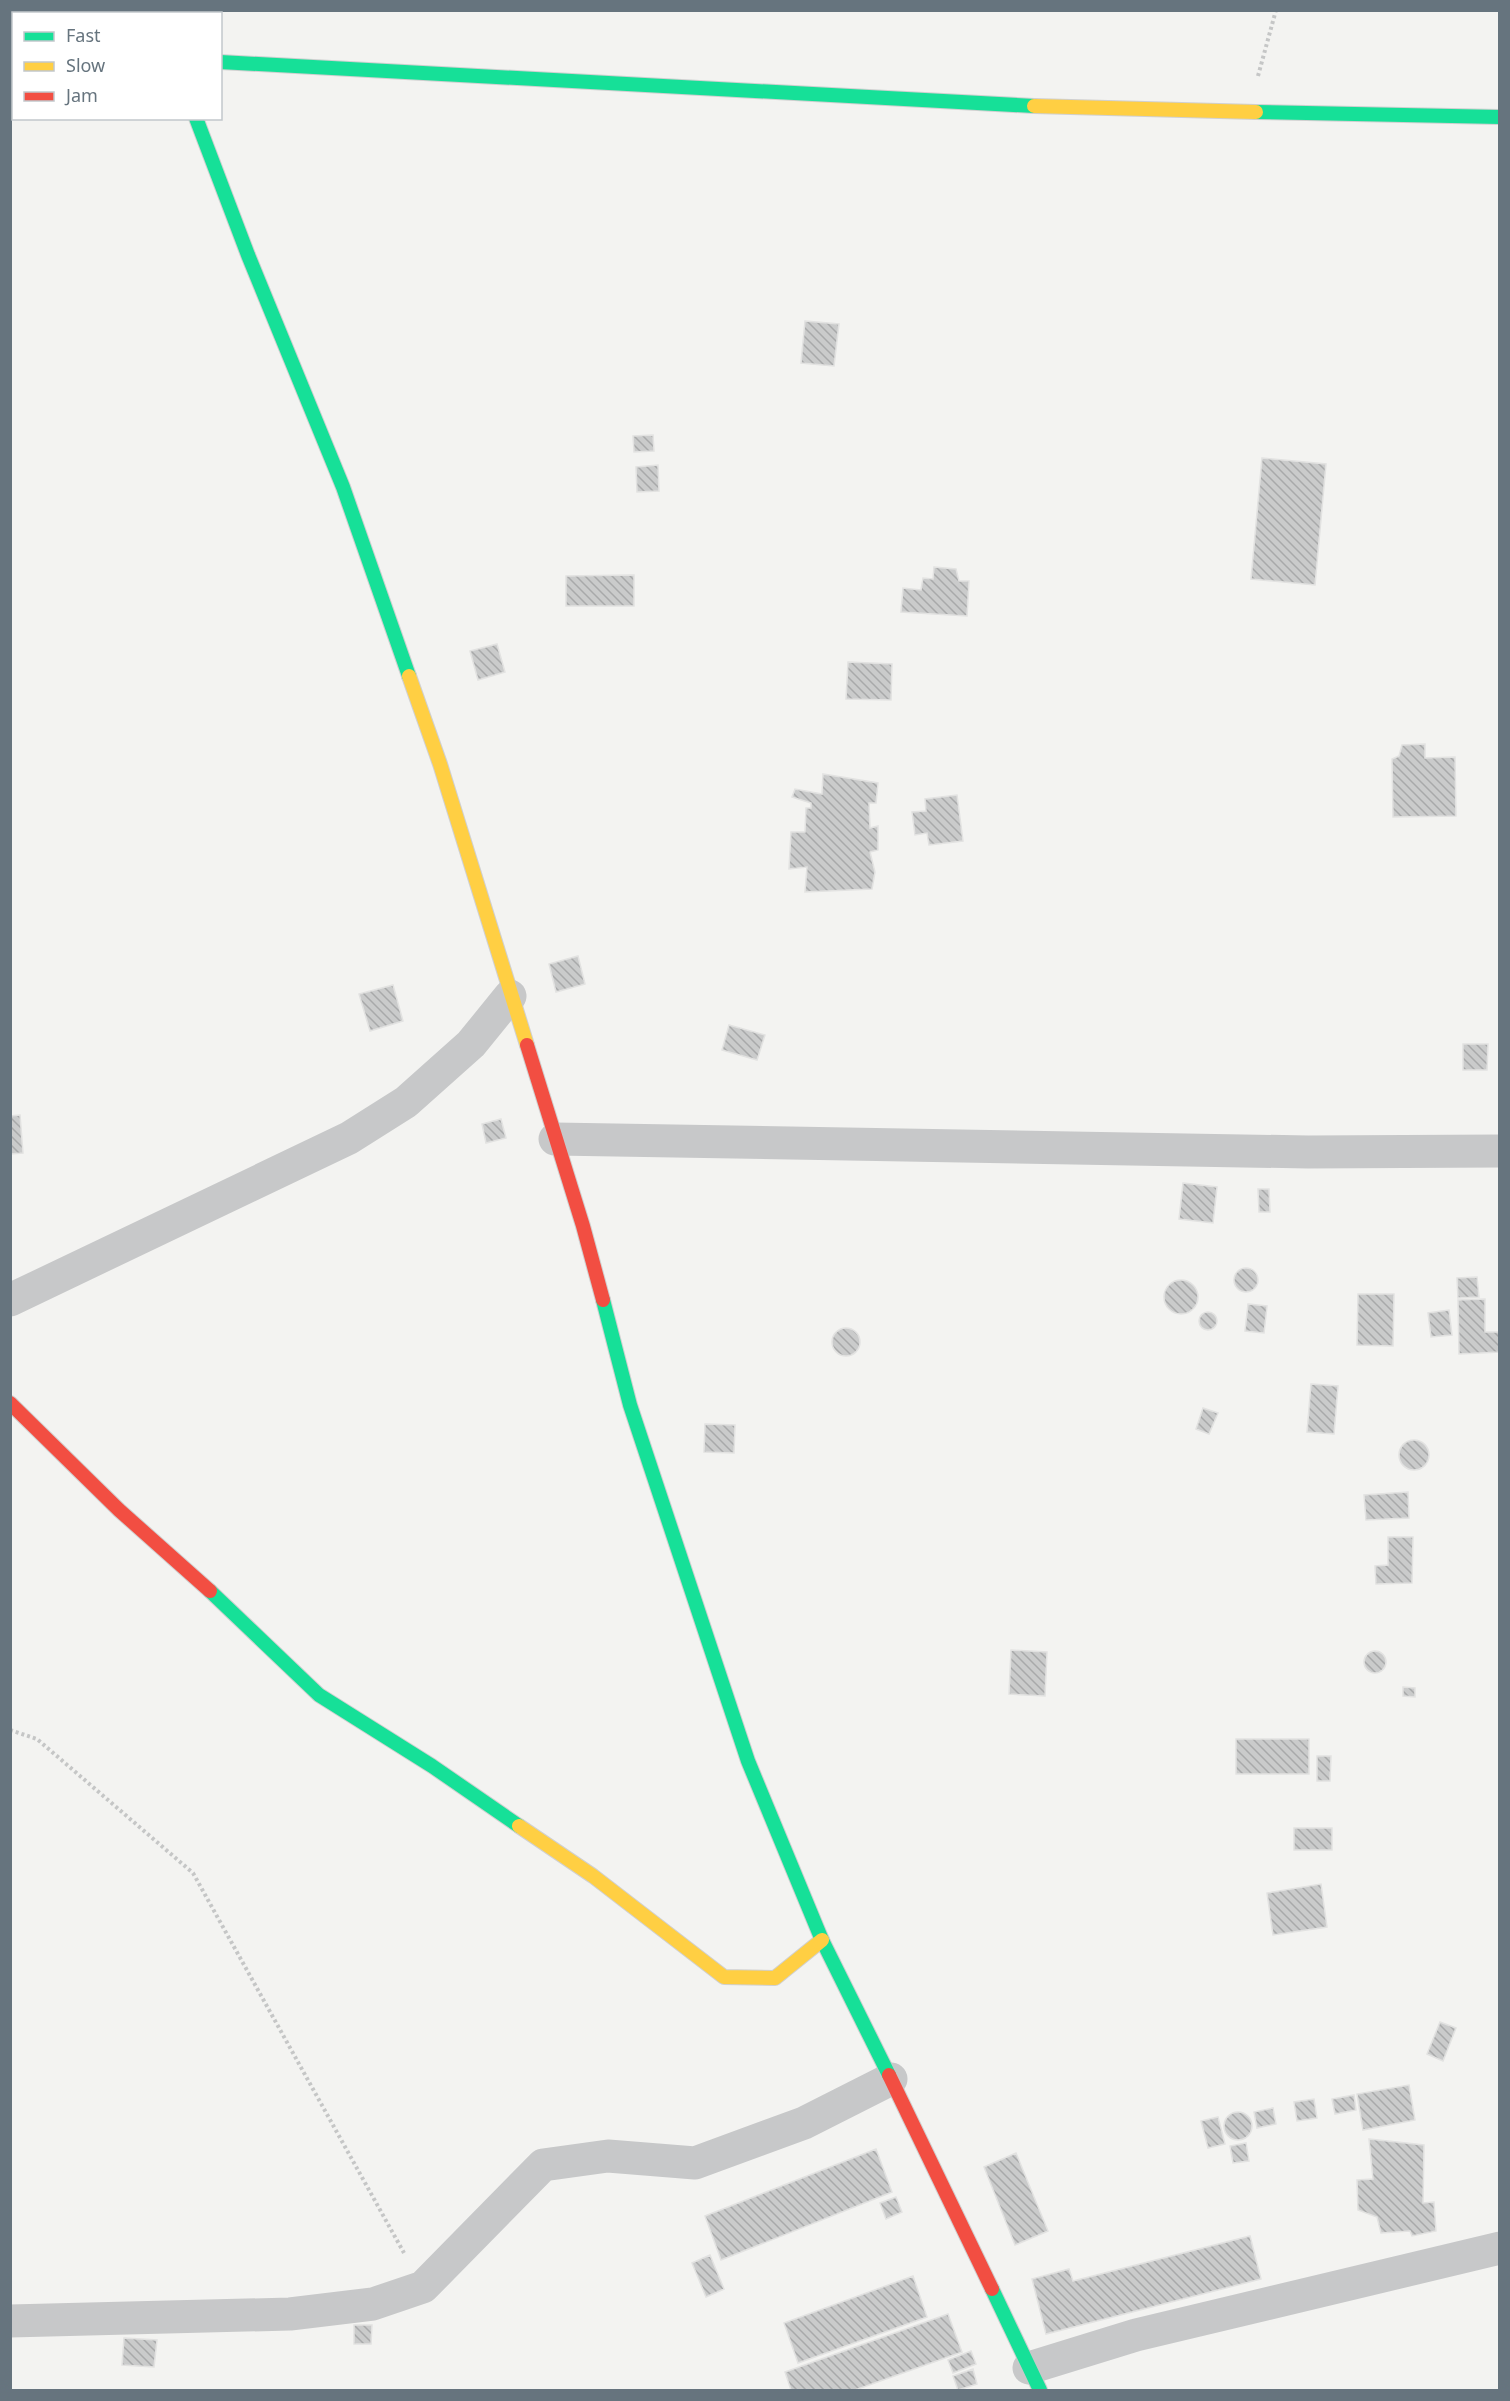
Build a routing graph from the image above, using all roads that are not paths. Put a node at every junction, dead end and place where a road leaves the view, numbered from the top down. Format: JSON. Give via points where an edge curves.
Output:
{"nodes":[{"id":1,"x":222,"y":62,"type":"edge"},
{"id":2,"x":1500,"y":117,"type":"edge"},
{"id":3,"x":197,"y":120,"type":"edge"},
{"id":4,"x":510,"y":996,"type":"junction"},
{"id":5,"x":555,"y":1139,"type":"junction"},
{"id":6,"x":1500,"y":1151,"type":"edge"},
{"id":7,"x":10,"y":1300,"type":"edge"},
{"id":8,"x":10,"y":1403,"type":"edge"},
{"id":9,"x":822,"y":1940,"type":"junction"},
{"id":10,"x":891,"y":2079,"type":"junction"},
{"id":11,"x":1500,"y":2248,"type":"edge"},
{"id":12,"x":10,"y":2321,"type":"edge"},
{"id":13,"x":1034,"y":2379,"type":"edge"}],
"edges":[{"from":1,"to":2,"type":"street","via":[[1044,107]]},
{"from":3,"to":4,"type":"street","via":[[343,487],[440,764]]},
{"from":4,"to":5,"type":"street"},
{"from":4,"to":7,"type":"street","via":[[463,1051],[406,1102],[349,1138]]},
{"from":5,"to":6,"type":"street","via":[[1308,1152]]},
{"from":5,"to":9,"type":"street","via":[[583,1226],[630,1405],[744,1750]]},
{"from":8,"to":9,"type":"street","via":[[319,1695],[593,1876],[724,1977],[775,1978]]},
{"from":9,"to":10,"type":"street"},
{"from":10,"to":12,"type":"street","via":[[804,2122],[694,2163],[608,2156],[543,2165],[423,2287],[373,2304],[290,2314]]},
{"from":10,"to":13,"type":"street"},
{"from":11,"to":13,"type":"street","via":[[1136,2335]]}]}
